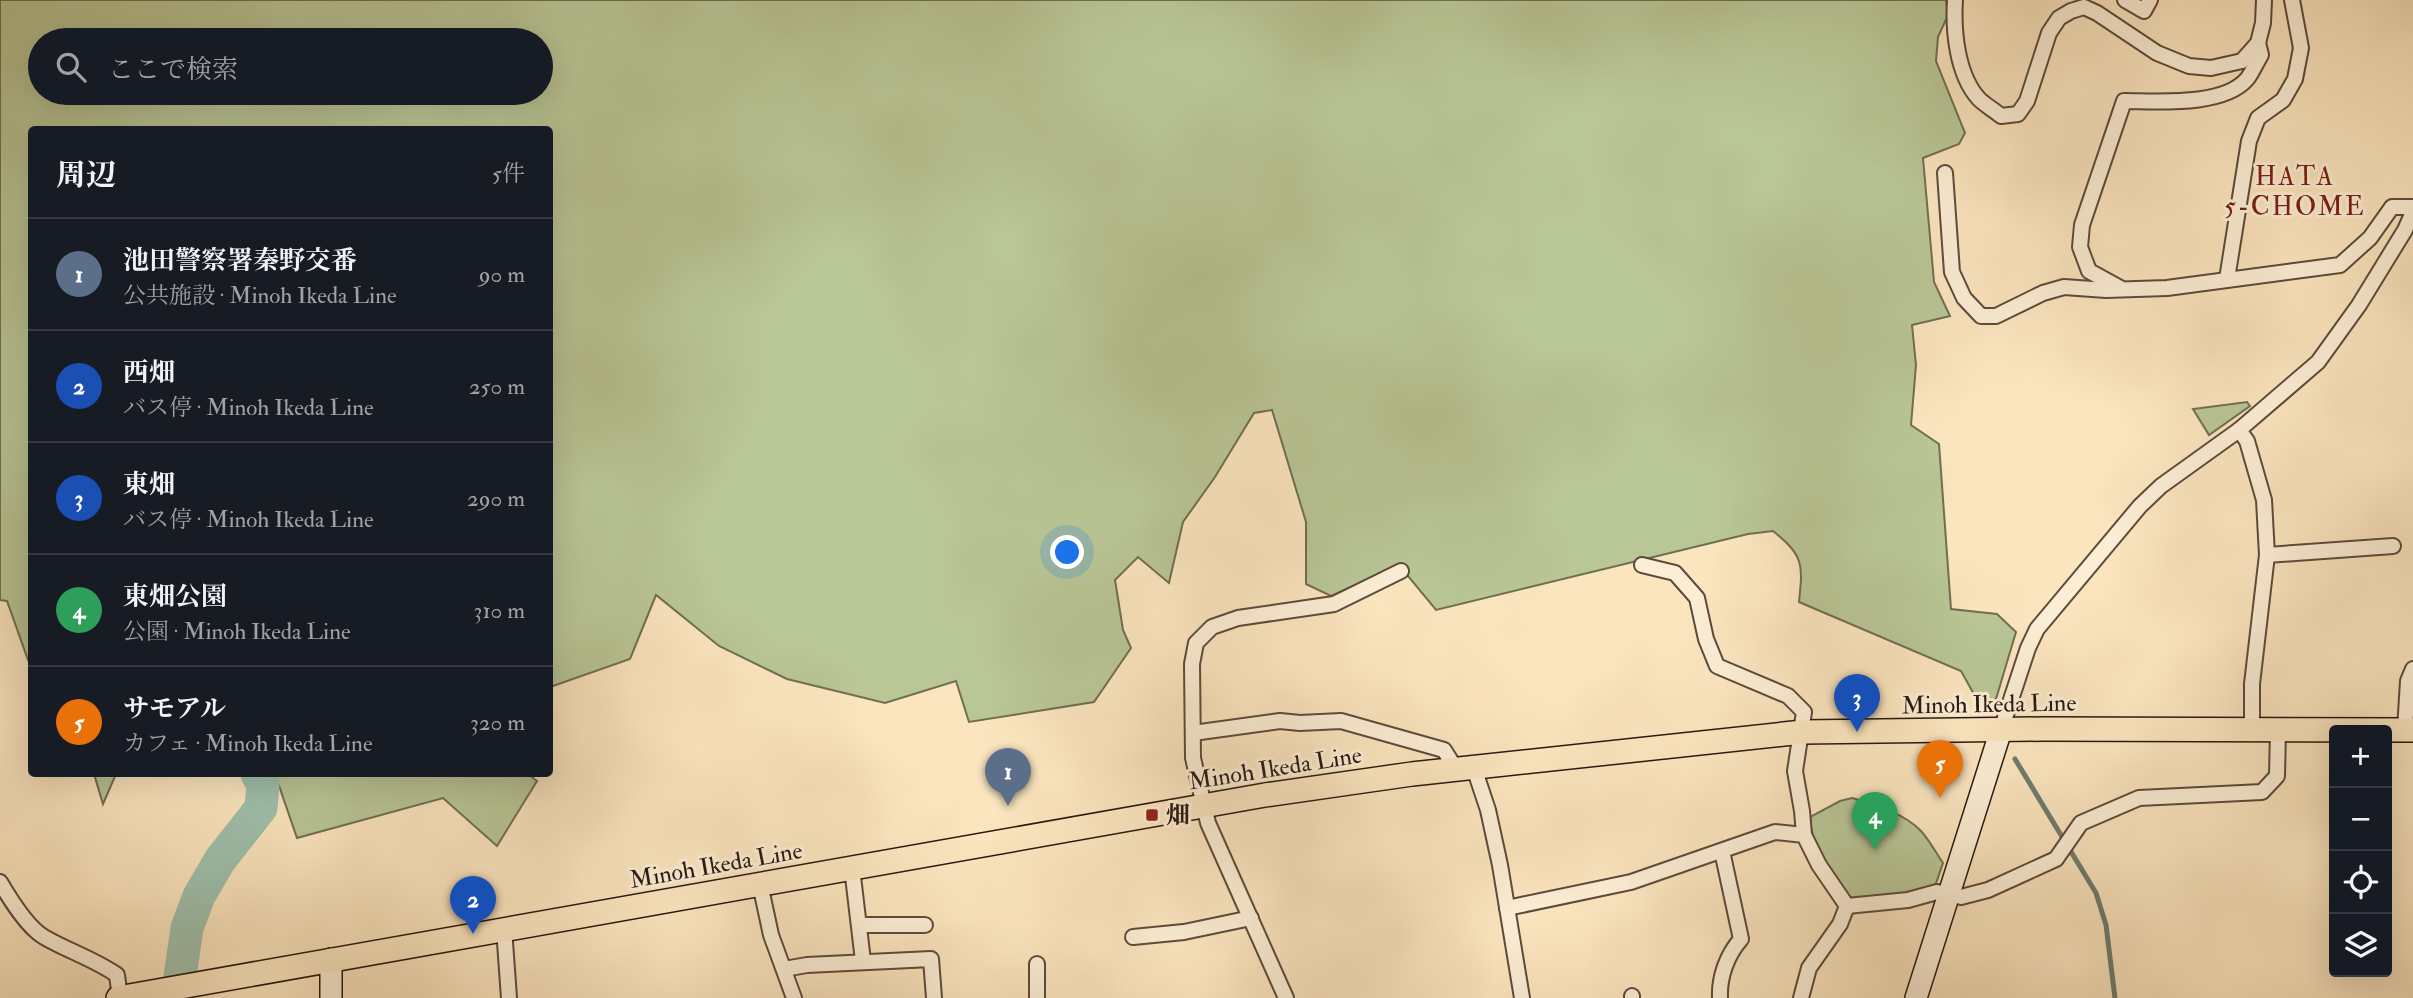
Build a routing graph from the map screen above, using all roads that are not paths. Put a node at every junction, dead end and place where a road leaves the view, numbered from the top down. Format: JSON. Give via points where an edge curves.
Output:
{"nodes":[{"id":1,"x":2125,"y":0,"type":"edge"},
{"id":2,"x":2150,"y":0,"type":"edge"},
{"id":3,"x":2264,"y":0,"type":"edge"},
{"id":4,"x":2292,"y":0,"type":"edge"},
{"id":5,"x":1958,"y":2,"type":"edge"},
{"id":6,"x":2087,"y":4,"type":"edge"},
{"id":7,"x":2258,"y":43,"type":"junction"},
{"id":8,"x":1945,"y":173,"type":"dead end"},
{"id":9,"x":2413,"y":209,"type":"edge"},
{"id":10,"x":2227,"y":279,"type":"junction"},
{"id":11,"x":2121,"y":289,"type":"junction"},
{"id":12,"x":2239,"y":430,"type":"junction"},
{"id":13,"x":2393,"y":546,"type":"dead end"},
{"id":14,"x":2267,"y":555,"type":"junction"},
{"id":15,"x":1642,"y":565,"type":"dead end"},
{"id":16,"x":1401,"y":571,"type":"dead end"},
{"id":17,"x":2413,"y":669,"type":"edge"},
{"id":18,"x":2252,"y":729,"type":"junction"},
{"id":19,"x":2001,"y":730,"type":"junction"},
{"id":20,"x":2278,"y":730,"type":"junction"},
{"id":21,"x":2409,"y":730,"type":"edge"},
{"id":22,"x":1802,"y":732,"type":"junction"},
{"id":23,"x":1193,"y":733,"type":"junction"},
{"id":24,"x":1465,"y":768,"type":"junction"},
{"id":25,"x":1203,"y":806,"type":"junction"},
{"id":26,"x":1804,"y":835,"type":"junction"},
{"id":27,"x":1722,"y":850,"type":"junction"},
{"id":28,"x":852,"y":868,"type":"junction"},
{"id":29,"x":0,"y":882,"type":"edge"},
{"id":30,"x":760,"y":884,"type":"junction"},
{"id":31,"x":1948,"y":894,"type":"junction"},
{"id":32,"x":1847,"y":906,"type":"junction"},
{"id":33,"x":1507,"y":908,"type":"junction"},
{"id":34,"x":1251,"y":918,"type":"junction"},
{"id":35,"x":860,"y":925,"type":"junction"},
{"id":36,"x":925,"y":925,"type":"dead end"},
{"id":37,"x":504,"y":928,"type":"junction"},
{"id":38,"x":1133,"y":937,"type":"dead end"},
{"id":39,"x":331,"y":959,"type":"junction"},
{"id":40,"x":863,"y":961,"type":"junction"},
{"id":41,"x":1037,"y":964,"type":"dead end"},
{"id":42,"x":784,"y":969,"type":"junction"},
{"id":43,"x":123,"y":997,"type":"edge"},
{"id":44,"x":331,"y":998,"type":"edge"},
{"id":45,"x":509,"y":998,"type":"edge"},
{"id":46,"x":794,"y":998,"type":"edge"},
{"id":47,"x":934,"y":998,"type":"edge"},
{"id":48,"x":1037,"y":998,"type":"edge"},
{"id":49,"x":1286,"y":998,"type":"edge"},
{"id":50,"x":1522,"y":998,"type":"edge"},
{"id":51,"x":1720,"y":998,"type":"edge"},
{"id":52,"x":1801,"y":998,"type":"edge"},
{"id":53,"x":1916,"y":998,"type":"edge"}],
"edges":[{"from":1,"to":2,"type":"street","via":[[2144,10]]},
{"from":3,"to":7,"type":"street"},
{"from":4,"to":10,"type":"street","via":[[2301,48],[2295,79],[2283,100],[2258,118],[2249,141]]},
{"from":5,"to":6,"type":"street","via":[[1955,43],[1969,82],[1979,99],[2001,116],[2018,114],[2027,101],[2049,33],[2059,18]]},
{"from":6,"to":7,"type":"street","via":[[2157,53],[2189,66],[2211,68],[2242,61]]},
{"from":7,"to":11,"type":"street","via":[[2261,55],[2246,80],[2234,89],[2188,100],[2124,101],[2082,225],[2080,247],[2089,271]]},
{"from":8,"to":11,"type":"street","via":[[1952,272],[1964,298],[1981,316],[1996,316],[2064,287]]},
{"from":9,"to":10,"type":"street","via":[[2392,207],[2370,238],[2340,265]]},
{"from":9,"to":12,"type":"street","via":[[2359,305],[2318,362]]},
{"from":10,"to":11,"type":"street"},
{"from":12,"to":14,"type":"street","via":[[2247,441],[2264,500]]},
{"from":12,"to":19,"type":"street","via":[[2161,485],[2037,629]]},
{"from":13,"to":14,"type":"street"},
{"from":14,"to":18,"type":"street","via":[[2252,684]]},
{"from":15,"to":22,"type":"street","via":[[1675,573],[1697,598],[1717,666],[1788,695],[1804,712]]},
{"from":16,"to":23,"type":"street","via":[[1334,604],[1238,618],[1212,627],[1196,643],[1192,664]]},
{"from":17,"to":21,"type":"street","via":[[2408,681]]},
{"from":18,"to":19,"type":"main road","name":"Minoh Ikeda Line"},
{"from":18,"to":20,"type":"main road","name":"Minoh Ikeda Line"},
{"from":19,"to":22,"type":"main road","name":"Minoh Ikeda Line"},
{"from":19,"to":31,"type":"street"},
{"from":20,"to":21,"type":"main road","name":"Minoh Ikeda Line"},
{"from":20,"to":31,"type":"street","via":[[2277,776],[2262,792],[2139,798],[2081,823],[2056,859],[1988,890],[1961,897]]},
{"from":22,"to":24,"type":"main road","name":"Minoh Ikeda Line"},
{"from":22,"to":26,"type":"street","via":[[1795,771]]},
{"from":23,"to":24,"type":"street","via":[[1280,721],[1341,721],[1444,750]]},
{"from":23,"to":25,"type":"street"},
{"from":24,"to":25,"type":"main road","name":"Minoh Ikeda Line"},
{"from":24,"to":33,"type":"street","via":[[1488,810]]},
{"from":25,"to":28,"type":"main road","name":"Minoh Ikeda Line"},
{"from":25,"to":34,"type":"street"},
{"from":26,"to":27,"type":"street","via":[[1775,832]]},
{"from":26,"to":32,"type":"street"},
{"from":27,"to":33,"type":"street","via":[[1631,882]]},
{"from":27,"to":51,"type":"street","via":[[1741,939],[1731,951]]},
{"from":28,"to":30,"type":"main road","name":"Minoh Ikeda Line"},
{"from":28,"to":35,"type":"street"},
{"from":29,"to":43,"type":"street","via":[[41,936],[117,975]]},
{"from":30,"to":37,"type":"main road","name":"Minoh Ikeda Line"},
{"from":30,"to":42,"type":"street"},
{"from":31,"to":32,"type":"street"},
{"from":31,"to":53,"type":"street"},
{"from":32,"to":52,"type":"street","via":[[1810,968]]},
{"from":33,"to":50,"type":"street"},
{"from":34,"to":38,"type":"street"},
{"from":34,"to":49,"type":"street"},
{"from":35,"to":36,"type":"street"},
{"from":35,"to":40,"type":"street"},
{"from":37,"to":39,"type":"main road","name":"Minoh Ikeda Line"},
{"from":37,"to":45,"type":"street"},
{"from":39,"to":43,"type":"main road","name":"Minoh Ikeda Line"},
{"from":39,"to":44,"type":"street"},
{"from":40,"to":42,"type":"street"},
{"from":40,"to":47,"type":"street","via":[[931,959]]},
{"from":41,"to":48,"type":"street"},
{"from":42,"to":46,"type":"street"}]}
